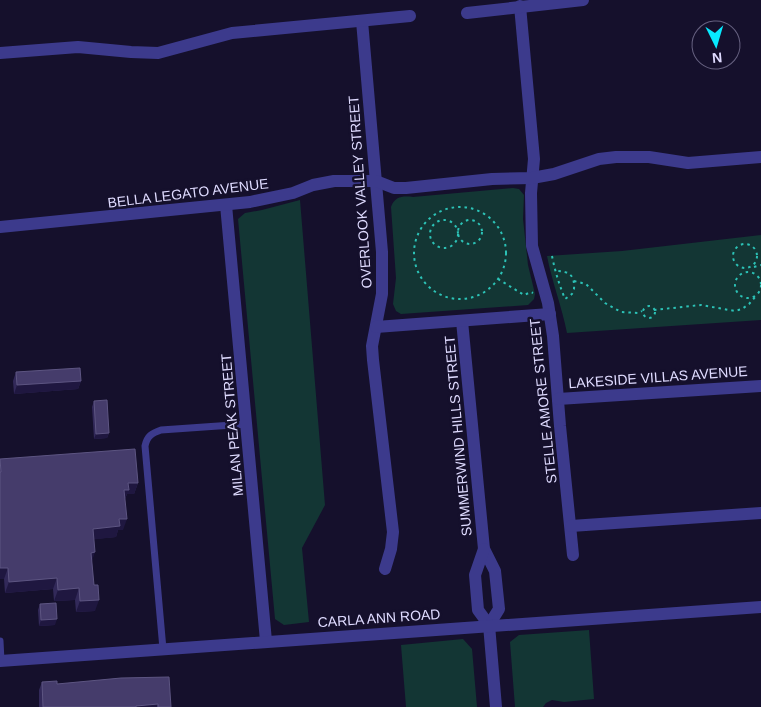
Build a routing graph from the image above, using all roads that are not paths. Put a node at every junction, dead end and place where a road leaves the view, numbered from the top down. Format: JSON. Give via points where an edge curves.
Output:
{"nodes":[{"id":1,"x":583,"y":0,"type":"edge"},
{"id":2,"x":520,"y":6,"type":"junction"},
{"id":3,"x":467,"y":13,"type":"dead end"},
{"id":4,"x":410,"y":16,"type":"dead end"},
{"id":5,"x":362,"y":21,"type":"junction"},
{"id":6,"x":0,"y":53,"type":"edge"},
{"id":7,"x":761,"y":158,"type":"edge"},
{"id":8,"x":532,"y":178,"type":"junction"},
{"id":9,"x":376,"y":181,"type":"junction"},
{"id":10,"x":226,"y":206,"type":"junction"},
{"id":11,"x":0,"y":227,"type":"edge"},
{"id":12,"x":549,"y":308,"type":"junction"},
{"id":13,"x":462,"y":320,"type":"junction"},
{"id":14,"x":376,"y":327,"type":"junction"},
{"id":15,"x":761,"y":386,"type":"edge"},
{"id":16,"x":558,"y":399,"type":"junction"},
{"id":17,"x":247,"y":424,"type":"junction"},
{"id":18,"x":761,"y":513,"type":"edge"},
{"id":19,"x":571,"y":526,"type":"junction"},
{"id":20,"x":484,"y":549,"type":"junction"},
{"id":21,"x":573,"y":555,"type":"dead end"},
{"id":22,"x":385,"y":569,"type":"dead end"},
{"id":23,"x":761,"y":607,"type":"edge"},
{"id":24,"x":489,"y":625,"type":"junction"},
{"id":25,"x":0,"y":641,"type":"edge"},
{"id":26,"x":266,"y":642,"type":"junction"},
{"id":27,"x":162,"y":649,"type":"junction"},
{"id":28,"x":1,"y":661,"type":"edge"},
{"id":29,"x":496,"y":707,"type":"edge"}],
"edges":[{"from":1,"to":2,"type":"street"},
{"from":2,"to":3,"type":"street"},
{"from":2,"to":8,"type":"street","name":"STELLE AMORE STREET","via":[[534,159]]},
{"from":4,"to":5,"type":"street"},
{"from":5,"to":6,"type":"street","via":[[232,34],[158,53],[78,47]]},
{"from":5,"to":9,"type":"street","name":"OVERLOOK VALLEY STREET"},
{"from":7,"to":8,"type":"street","name":"BELLA LEGATO AVENUE","via":[[688,163],[649,157],[616,157]]},
{"from":8,"to":9,"type":"street","name":"BELLA LEGATO AVENUE","via":[[400,188]]},
{"from":8,"to":12,"type":"street","name":"STELLE AMORE STREET","via":[[532,246]]},
{"from":9,"to":10,"type":"street","name":"BELLA LEGATO AVENUE","via":[[334,181],[272,198]]},
{"from":9,"to":14,"type":"street","name":"OVERLOOK VALLEY STREET","via":[[382,294]]},
{"from":10,"to":11,"type":"street","name":"BELLA LEGATO AVENUE"},
{"from":10,"to":17,"type":"street","name":"MILAN PEAK STREET"},
{"from":12,"to":13,"type":"street"},
{"from":12,"to":16,"type":"street","name":"STELLE AMORE STREET"},
{"from":13,"to":14,"type":"street"},
{"from":13,"to":20,"type":"street","name":"SUMMERWIND HILLS STREET"},
{"from":14,"to":22,"type":"street","name":"OVERLOOK VALLEY STREET","via":[[373,360],[393,532]]},
{"from":15,"to":16,"type":"street","name":"LAKESIDE VILLAS AVENUE"},
{"from":16,"to":19,"type":"street","name":"STELLE AMORE STREET"},
{"from":17,"to":26,"type":"street","name":"MILAN PEAK STREET"},
{"from":17,"to":27,"type":"lane","via":[[162,430],[151,433],[146,440]]},
{"from":18,"to":19,"type":"street"},
{"from":19,"to":21,"type":"street","name":"STELLE AMORE STREET"},
{"from":20,"to":24,"type":"street","name":"SUMMERWIND HILLS STREET","via":[[475,575],[478,610]]},
{"from":20,"to":24,"type":"street","name":"SUMMERWIND HILLS STREET","via":[[495,571],[499,609]]},
{"from":23,"to":24,"type":"street","name":"CARLA ANN ROAD"},
{"from":24,"to":26,"type":"street","name":"CARLA ANN ROAD"},
{"from":24,"to":29,"type":"street"},
{"from":25,"to":28,"type":"lane"},
{"from":26,"to":27,"type":"street","name":"CARLA ANN ROAD"},
{"from":27,"to":28,"type":"street","name":"CARLA ANN ROAD"}]}
